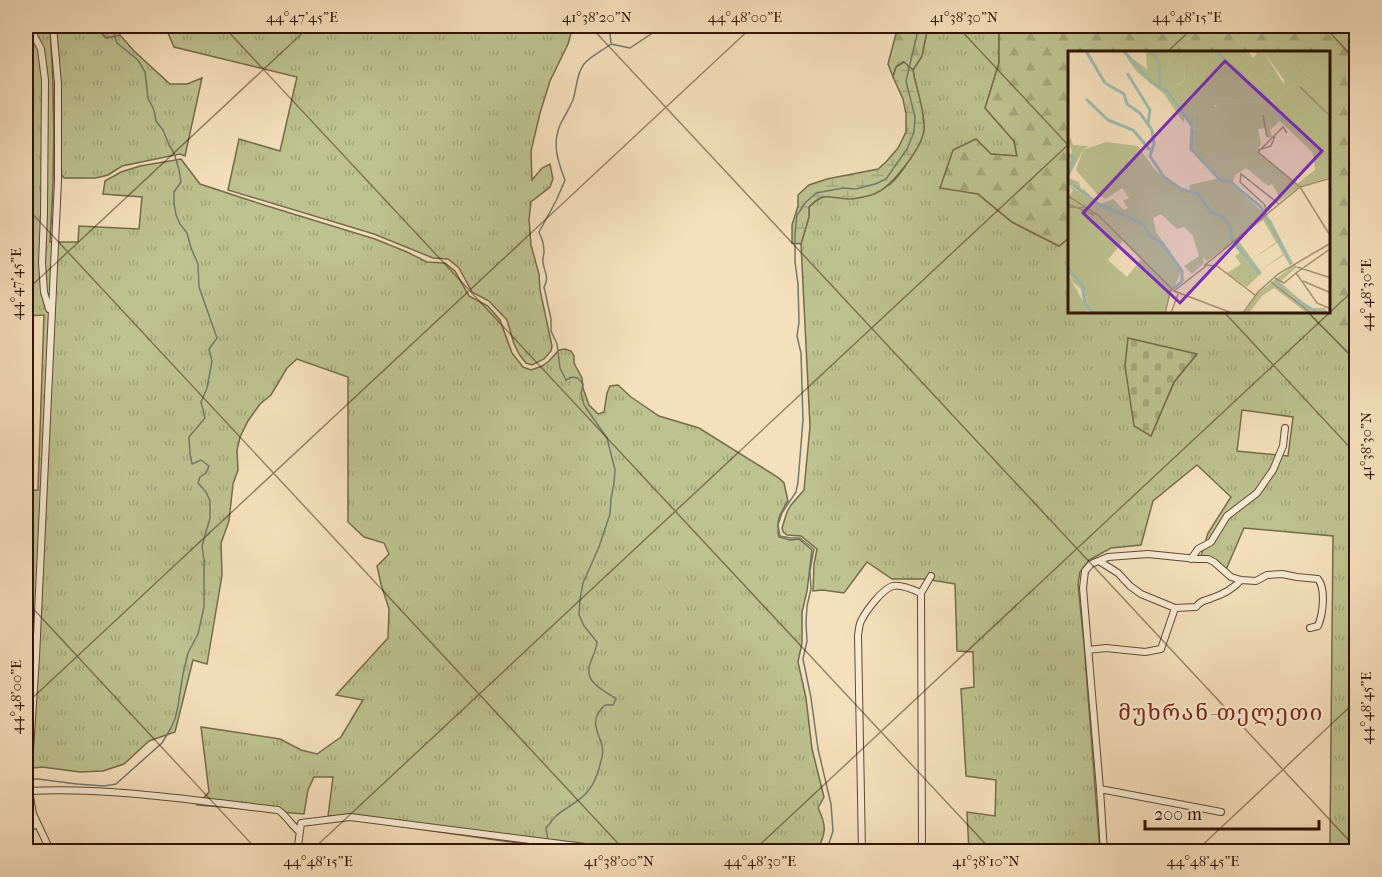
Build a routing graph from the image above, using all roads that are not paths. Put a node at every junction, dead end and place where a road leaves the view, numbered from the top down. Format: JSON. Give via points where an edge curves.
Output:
{"nodes":[{"id":1,"x":29,"y":26,"type":"edge"},
{"id":2,"x":53,"y":26,"type":"edge"},
{"id":3,"x":51,"y":314,"type":"junction"},
{"id":4,"x":1285,"y":428,"type":"dead end"},
{"id":5,"x":1191,"y":559,"type":"junction"},
{"id":6,"x":1099,"y":561,"type":"junction"},
{"id":7,"x":931,"y":576,"type":"dead end"},
{"id":8,"x":1241,"y":580,"type":"junction"},
{"id":9,"x":921,"y":593,"type":"junction"},
{"id":10,"x":1175,"y":608,"type":"junction"},
{"id":11,"x":1310,"y":628,"type":"dead end"},
{"id":12,"x":1088,"y":650,"type":"junction"},
{"id":13,"x":28,"y":776,"type":"edge"},
{"id":14,"x":1100,"y":789,"type":"junction"},
{"id":15,"x":29,"y":791,"type":"junction"},
{"id":16,"x":1221,"y":812,"type":"dead end"},
{"id":17,"x":37,"y":824,"type":"junction"},
{"id":18,"x":26,"y":829,"type":"edge"},
{"id":19,"x":300,"y":832,"type":"junction"},
{"id":20,"x":861,"y":850,"type":"edge"},
{"id":21,"x":51,"y":852,"type":"edge"},
{"id":22,"x":312,"y":852,"type":"edge"},
{"id":23,"x":624,"y":852,"type":"edge"},
{"id":24,"x":922,"y":852,"type":"edge"},
{"id":25,"x":1104,"y":852,"type":"edge"}],
"edges":[{"from":1,"to":3,"type":"street","via":[[41,49],[45,80],[42,263],[44,292]]},
{"from":2,"to":3,"type":"street","via":[[58,84],[58,180]]},
{"from":3,"to":13,"type":"street"},
{"from":4,"to":5,"type":"street","via":[[1283,446],[1273,470],[1257,493],[1227,516],[1211,542],[1198,549]]},
{"from":5,"to":6,"type":"street","via":[[1148,554]]},
{"from":5,"to":8,"type":"street","via":[[1208,559]]},
{"from":6,"to":10,"type":"street","via":[[1141,594]]},
{"from":6,"to":12,"type":"street","via":[[1085,571]]},
{"from":7,"to":9,"type":"street"},
{"from":8,"to":10,"type":"street","via":[[1234,589],[1201,600],[1196,607]]},
{"from":8,"to":11,"type":"street","via":[[1256,581],[1282,574],[1318,579],[1322,584],[1322,615],[1318,626]]},
{"from":9,"to":20,"type":"street","via":[[893,586],[880,595],[860,622]]},
{"from":9,"to":24,"type":"street"},
{"from":10,"to":12,"type":"street","via":[[1161,650]]},
{"from":12,"to":14,"type":"street"},
{"from":13,"to":15,"type":"street"},
{"from":14,"to":16,"type":"street"},
{"from":14,"to":25,"type":"street"},
{"from":15,"to":17,"type":"street"},
{"from":15,"to":19,"type":"street","via":[[114,791],[278,810]]},
{"from":17,"to":18,"type":"street"},
{"from":17,"to":21,"type":"street"},
{"from":19,"to":22,"type":"street","via":[[298,846]]},
{"from":19,"to":23,"type":"street","via":[[301,823],[350,817]]}]}
